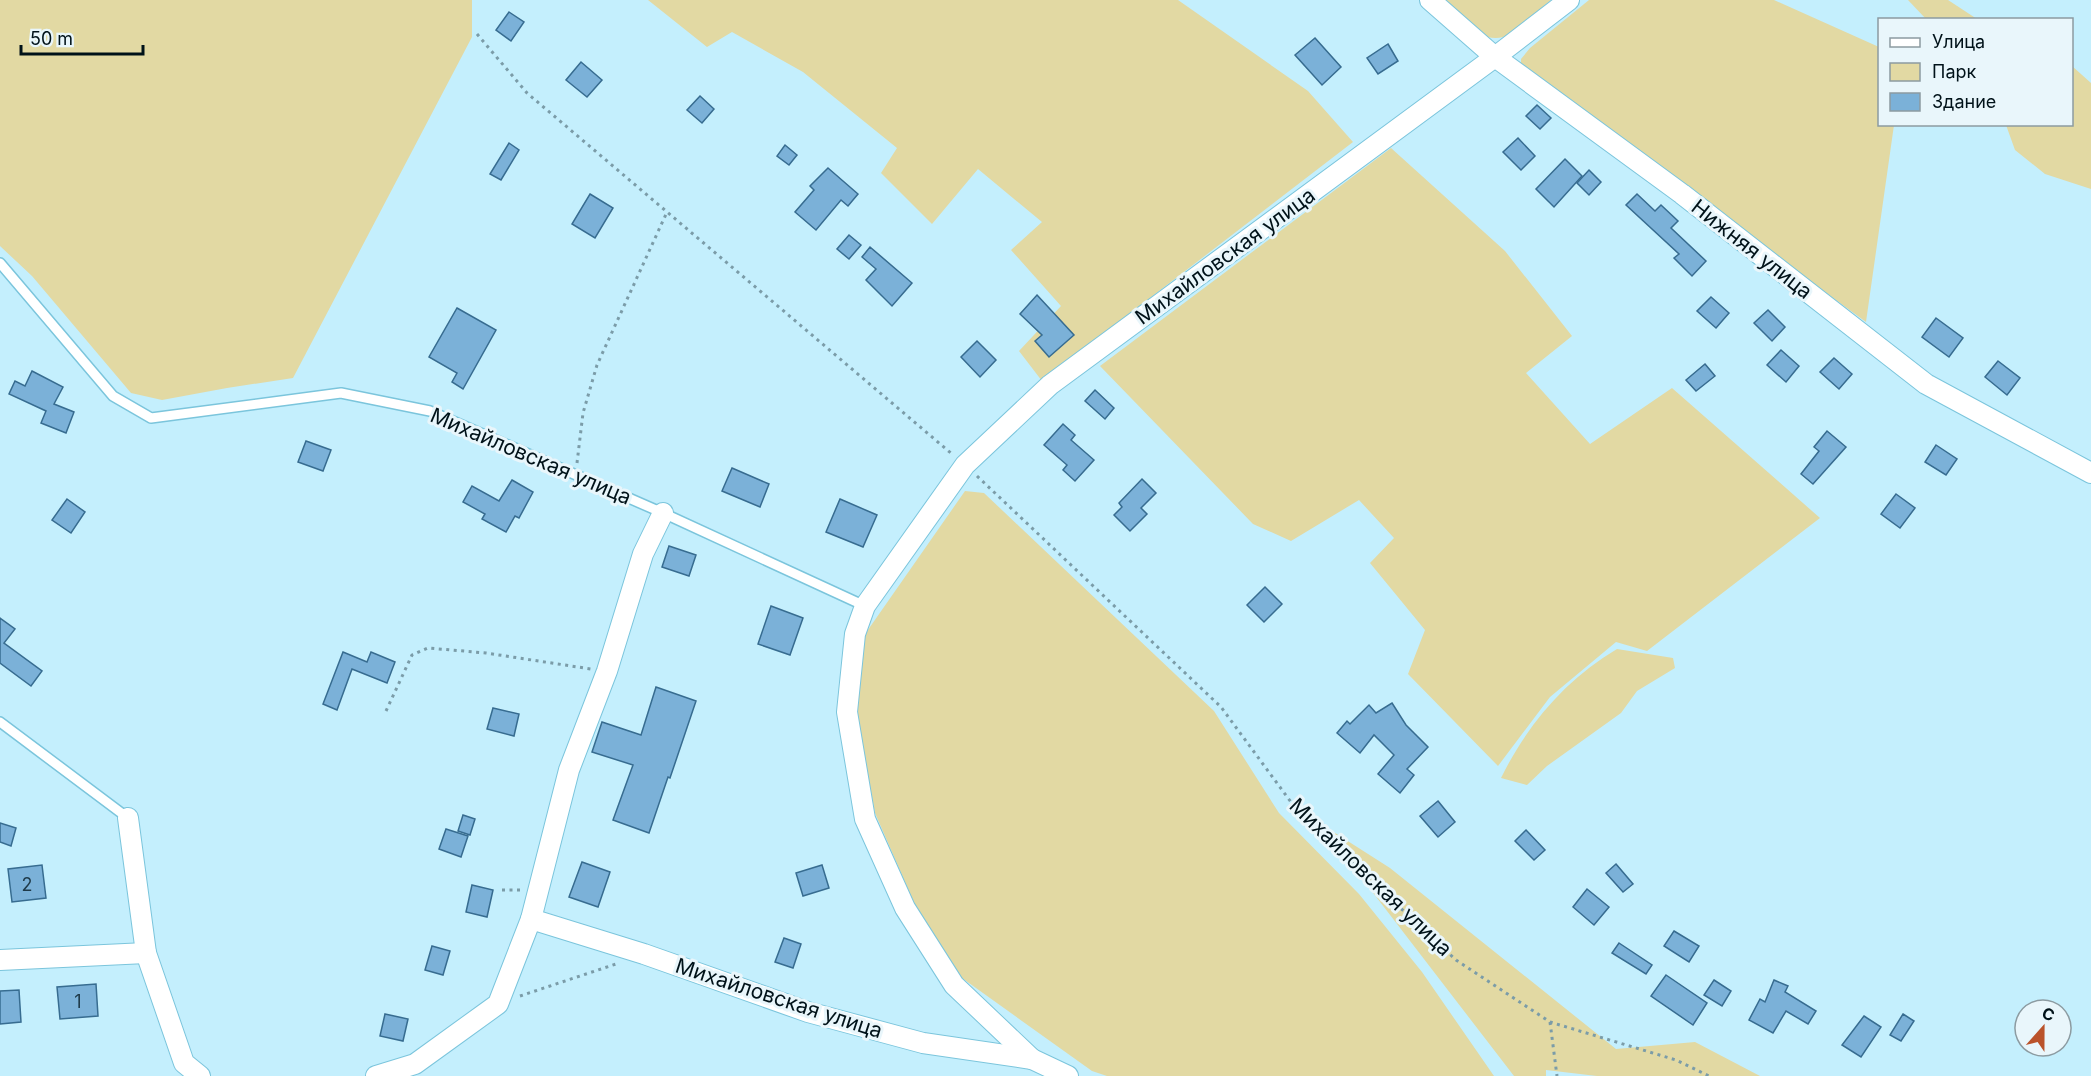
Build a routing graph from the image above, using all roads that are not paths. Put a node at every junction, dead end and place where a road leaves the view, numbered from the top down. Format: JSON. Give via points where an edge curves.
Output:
{"nodes":[{"id":1,"x":1430,"y":0,"type":"edge"},
{"id":2,"x":1569,"y":0,"type":"edge"},
{"id":3,"x":1495,"y":57,"type":"junction"},
{"id":4,"x":0,"y":263,"type":"edge"},
{"id":5,"x":2091,"y":473,"type":"edge"},
{"id":6,"x":663,"y":513,"type":"junction"},
{"id":7,"x":865,"y":606,"type":"junction"},
{"id":8,"x":0,"y":722,"type":"edge"},
{"id":9,"x":128,"y":818,"type":"joint"},
{"id":10,"x":531,"y":919,"type":"junction"},
{"id":11,"x":146,"y":952,"type":"junction"},
{"id":12,"x":0,"y":960,"type":"edge"},
{"id":13,"x":1032,"y":1059,"type":"junction"},
{"id":14,"x":200,"y":1076,"type":"edge"},
{"id":15,"x":376,"y":1076,"type":"edge"},
{"id":16,"x":1068,"y":1076,"type":"edge"}],
"edges":[{"from":1,"to":3,"type":"street","name":"Нижняя улица"},
{"from":2,"to":3,"type":"street","name":"Михайловская улица"},
{"from":3,"to":5,"type":"street","name":"Нижняя улица","via":[[1682,194],[1926,384]]},
{"from":3,"to":7,"type":"street","name":"Михайловская улица","via":[[1050,385],[965,465]]},
{"from":4,"to":6,"type":"lane","name":"Михайловская улица","via":[[113,396],[151,418],[341,393],[430,411]]},
{"from":6,"to":7,"type":"lane","name":"Михайловская улица"},
{"from":6,"to":10,"type":"street","via":[[643,554],[608,671],[569,770]]},
{"from":7,"to":13,"type":"street","name":"Михайловская улица","via":[[855,633],[847,712],[865,819],[905,908],[954,985]]},
{"from":8,"to":9,"type":"lane"},
{"from":9,"to":11,"type":"street"},
{"from":10,"to":13,"type":"street","name":"Михайловская улица","via":[[808,1012],[923,1043]]},
{"from":10,"to":15,"type":"street","via":[[498,1004],[415,1064]]},
{"from":11,"to":12,"type":"street"},
{"from":11,"to":14,"type":"street","via":[[184,1063]]},
{"from":13,"to":16,"type":"street","name":"Михайловская улица"}]}
